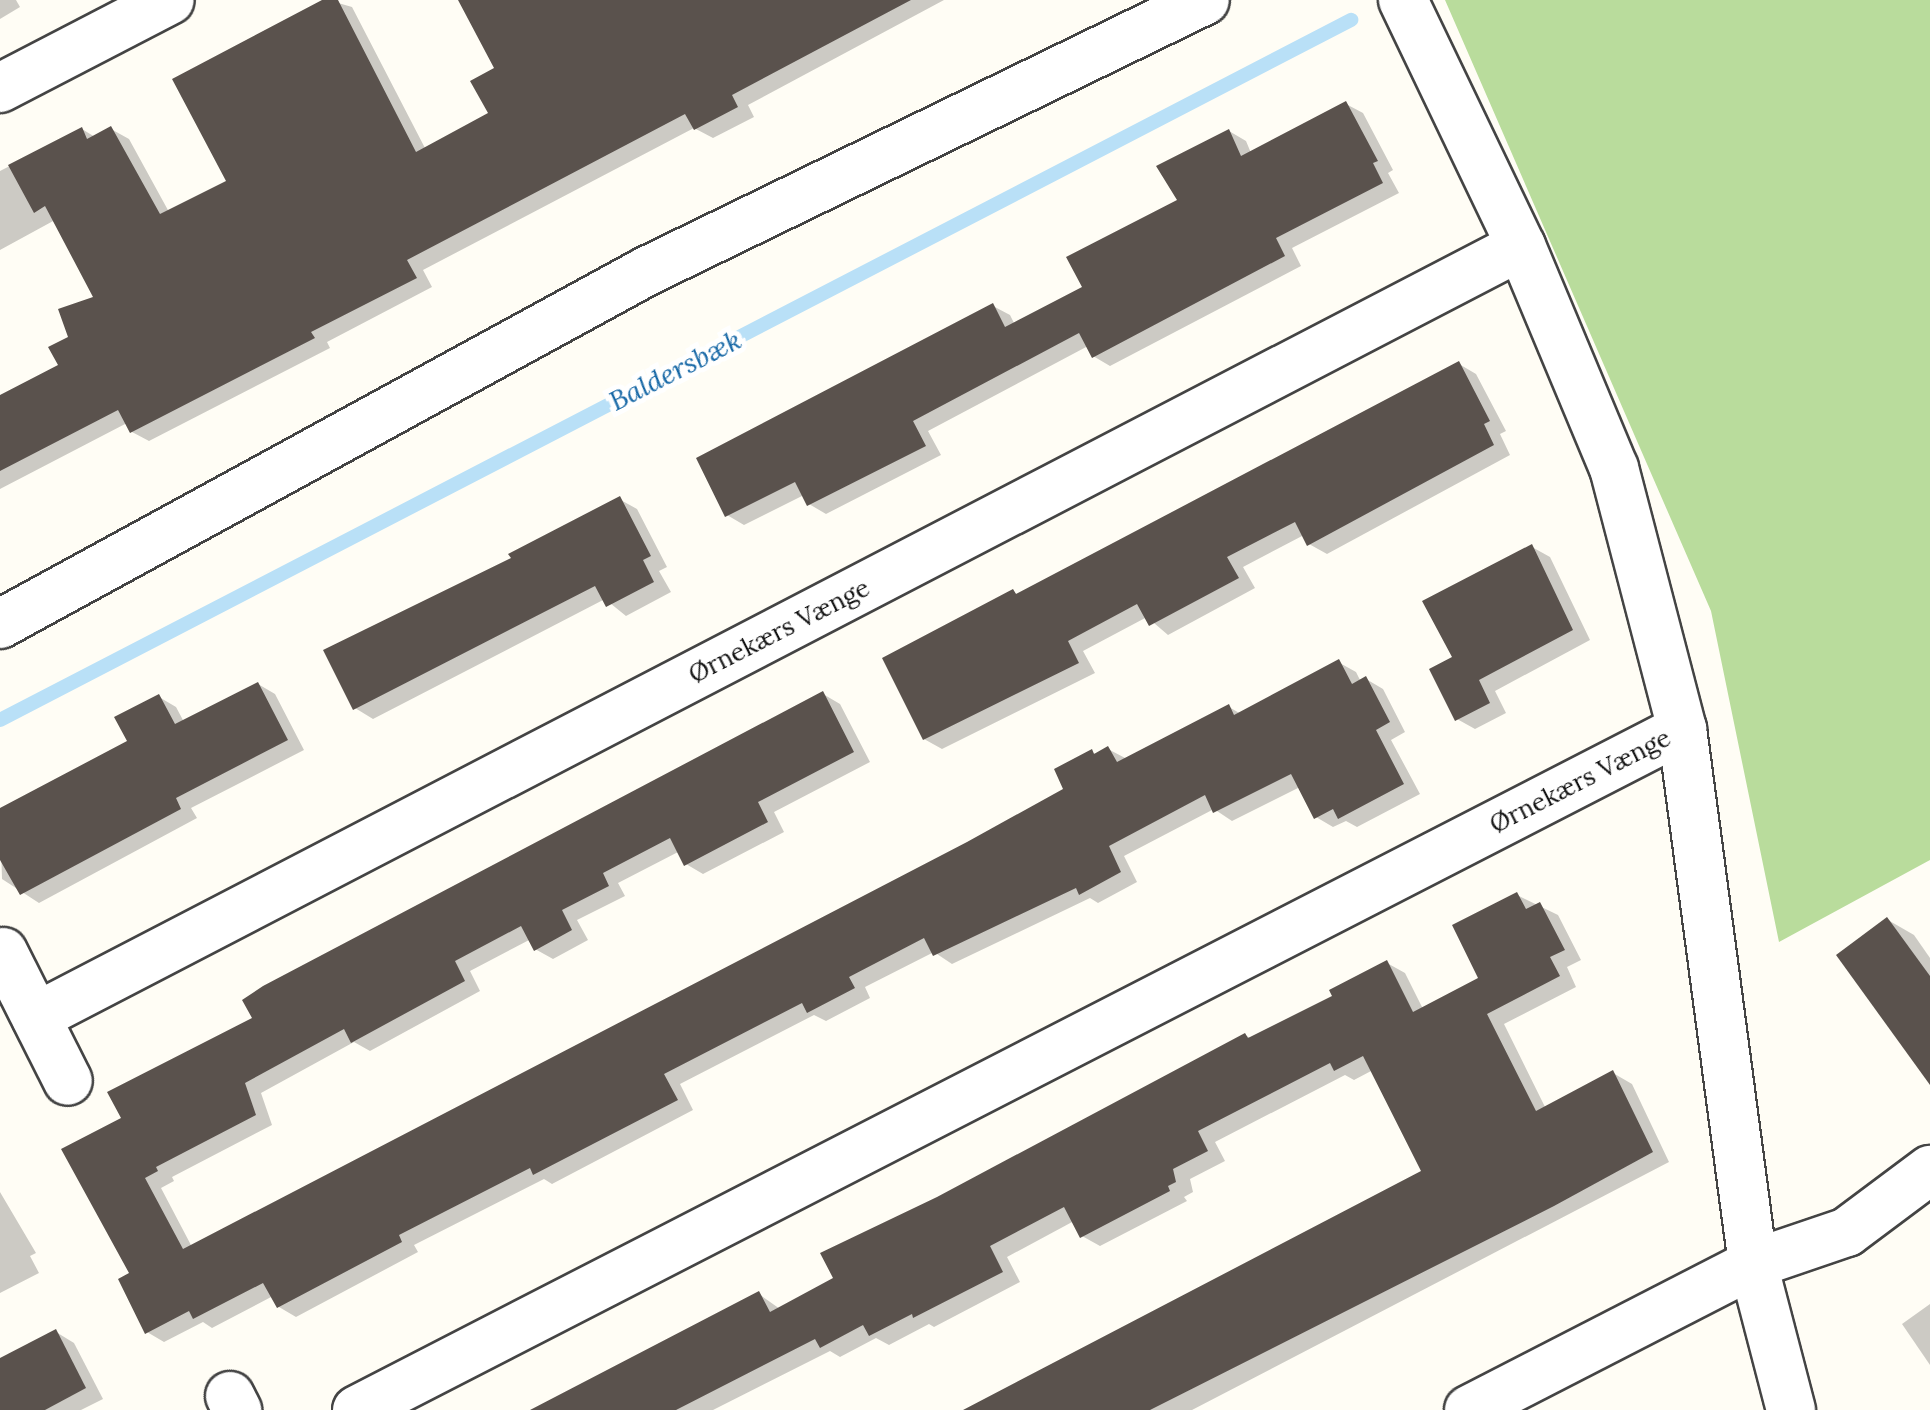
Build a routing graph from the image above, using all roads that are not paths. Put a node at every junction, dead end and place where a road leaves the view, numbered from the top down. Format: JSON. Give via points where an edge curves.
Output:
{"nodes":[{"id":1,"x":170,"y":0,"type":"edge"},
{"id":2,"x":1205,"y":0,"type":"edge"},
{"id":3,"x":1403,"y":0,"type":"edge"},
{"id":4,"x":0,"y":88,"type":"edge"},
{"id":5,"x":1521,"y":246,"type":"junction"},
{"id":6,"x":0,"y":624,"type":"edge"},
{"id":7,"x":1682,"y":729,"type":"junction"},
{"id":8,"x":3,"y":952,"type":"dead end"},
{"id":9,"x":36,"y":1016,"type":"junction"},
{"id":10,"x":68,"y":1081,"type":"dead end"},
{"id":11,"x":1930,"y":1170,"type":"edge"},
{"id":12,"x":1752,"y":1264,"type":"junction"},
{"id":13,"x":357,"y":1410,"type":"edge"},
{"id":14,"x":1469,"y":1410,"type":"edge"},
{"id":15,"x":1791,"y":1410,"type":"edge"}],
"edges":[{"from":1,"to":4,"type":"street"},
{"from":2,"to":6,"type":"street","via":[[648,271]]},
{"from":3,"to":5,"type":"street","name":"Ørnekærs Vænge"},
{"from":5,"to":7,"type":"street","name":"Ørnekærs Vænge","via":[[1614,468]]},
{"from":5,"to":9,"type":"street","name":"Ørnekærs Vænge"},
{"from":7,"to":12,"type":"street","name":"Ørnekærs Vænge"},
{"from":7,"to":13,"type":"street","name":"Ørnekærs Vænge"},
{"from":8,"to":9,"type":"street"},
{"from":9,"to":10,"type":"street"},
{"from":11,"to":12,"type":"street","via":[[1847,1232]]},
{"from":12,"to":14,"type":"street"},
{"from":12,"to":15,"type":"street","name":"Ørnekærs Vænge"}]}
